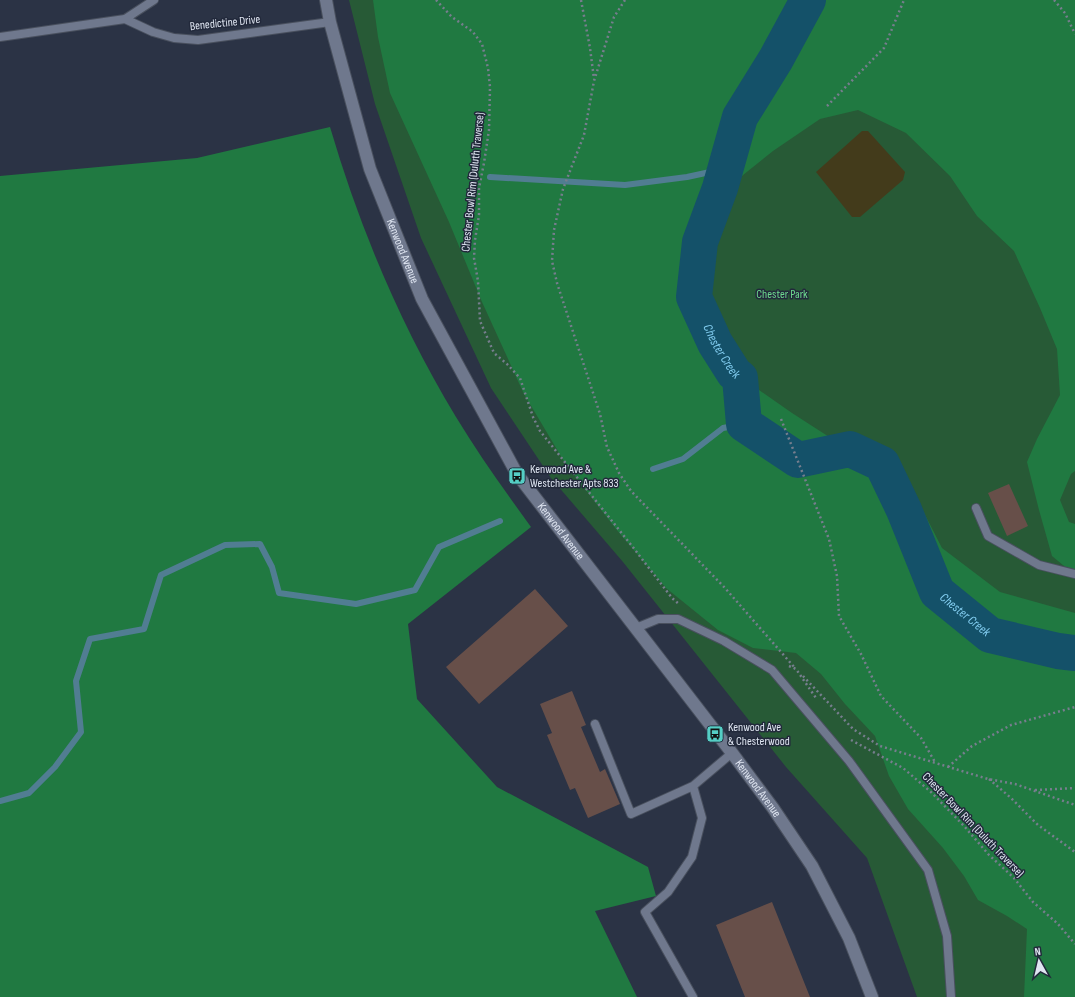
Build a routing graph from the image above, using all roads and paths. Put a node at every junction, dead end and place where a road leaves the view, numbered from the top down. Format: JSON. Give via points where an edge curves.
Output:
{"nodes":[{"id":1,"x":154,"y":0,"type":"edge"},
{"id":2,"x":326,"y":0,"type":"edge"},
{"id":3,"x":436,"y":0,"type":"edge"},
{"id":4,"x":581,"y":0,"type":"edge"},
{"id":5,"x":625,"y":0,"type":"edge"},
{"id":6,"x":904,"y":0,"type":"edge"},
{"id":7,"x":1054,"y":0,"type":"edge"},
{"id":8,"x":125,"y":19,"type":"junction"},
{"id":9,"x":330,"y":22,"type":"junction"},
{"id":10,"x":1075,"y":34,"type":"edge"},
{"id":11,"x":0,"y":38,"type":"edge"},
{"id":12,"x":594,"y":82,"type":"junction"},
{"id":13,"x":827,"y":106,"type":"dead end"},
{"id":14,"x":780,"y":419,"type":"dead end"},
{"id":15,"x":976,"y":508,"type":"dead end"},
{"id":16,"x":1075,"y":574,"type":"edge"},
{"id":17,"x":682,"y":607,"type":"dead end"},
{"id":18,"x":636,"y":628,"type":"junction"},
{"id":19,"x":782,"y":664,"type":"dead end"},
{"id":20,"x":796,"y":669,"type":"junction"},
{"id":21,"x":817,"y":699,"type":"dead end"},
{"id":22,"x":1075,"y":707,"type":"edge"},
{"id":23,"x":594,"y":724,"type":"dead end"},
{"id":24,"x":848,"y":738,"type":"dead end"},
{"id":25,"x":732,"y":753,"type":"junction"},
{"id":26,"x":935,"y":762,"type":"junction"},
{"id":27,"x":948,"y":767,"type":"junction"},
{"id":28,"x":988,"y":779,"type":"junction"},
{"id":29,"x":693,"y":786,"type":"junction"},
{"id":30,"x":1075,"y":788,"type":"edge"},
{"id":31,"x":1033,"y":790,"type":"junction"},
{"id":32,"x":1075,"y":805,"type":"edge"},
{"id":33,"x":1075,"y":852,"type":"edge"},
{"id":34,"x":1075,"y":944,"type":"edge"},
{"id":35,"x":693,"y":997,"type":"edge"},
{"id":36,"x":872,"y":997,"type":"edge"},
{"id":37,"x":951,"y":997,"type":"edge"}],
"edges":[{"from":1,"to":8,"type":"lane"},
{"from":2,"to":9,"type":"street","name":"Kenwood Avenue"},
{"from":3,"to":17,"type":"path","name":"Chester Bowl Rim (Duluth Traverse)","via":[[452,17],[473,32],[482,44],[488,68],[488,130],[479,188],[474,258],[480,321],[486,336],[494,353],[520,378],[540,431],[672,598]]},
{"from":4,"to":12,"type":"path"},
{"from":5,"to":12,"type":"path","via":[[614,17]]},
{"from":6,"to":13,"type":"path","via":[[884,48]]},
{"from":7,"to":10,"type":"path","via":[[1065,13]]},
{"from":8,"to":9,"type":"lane","name":"Benedictine Drive","via":[[153,32],[174,38],[198,40]]},
{"from":8,"to":11,"type":"lane"},
{"from":9,"to":18,"type":"street","name":"Kenwood Avenue","via":[[370,169],[422,299],[517,474]]},
{"from":12,"to":20,"type":"path","via":[[584,135],[564,189],[554,230],[552,261],[556,283],[600,414],[607,447],[631,491],[725,588]]},
{"from":14,"to":26,"type":"path","via":[[829,538],[837,576],[839,616],[881,696],[921,738]]},
{"from":15,"to":16,"type":"lane","via":[[988,536],[1039,566]]},
{"from":18,"to":25,"type":"street","name":"Kenwood Avenue"},
{"from":18,"to":37,"type":"lane","via":[[658,619],[678,619],[724,641],[772,670],[849,761],[928,870],[948,936]]},
{"from":19,"to":20,"type":"path"},
{"from":20,"to":21,"type":"path"},
{"from":20,"to":26,"type":"path","via":[[853,729],[880,746]]},
{"from":22,"to":27,"type":"path","via":[[1011,724],[972,746]]},
{"from":23,"to":29,"type":"lane","via":[[631,814]]},
{"from":24,"to":34,"type":"path","name":"Chester Bowl Rim (Duluth Traverse)","via":[[903,768],[931,792]]},
{"from":25,"to":29,"type":"lane"},
{"from":25,"to":36,"type":"street","name":"Kenwood Avenue","via":[[812,866],[848,938]]},
{"from":26,"to":27,"type":"path"},
{"from":27,"to":28,"type":"path"},
{"from":28,"to":31,"type":"path"},
{"from":28,"to":33,"type":"path","via":[[1038,824]]},
{"from":29,"to":35,"type":"lane","via":[[702,818],[692,857],[668,892],[646,912]]},
{"from":30,"to":31,"type":"path"},
{"from":31,"to":32,"type":"path"}]}
